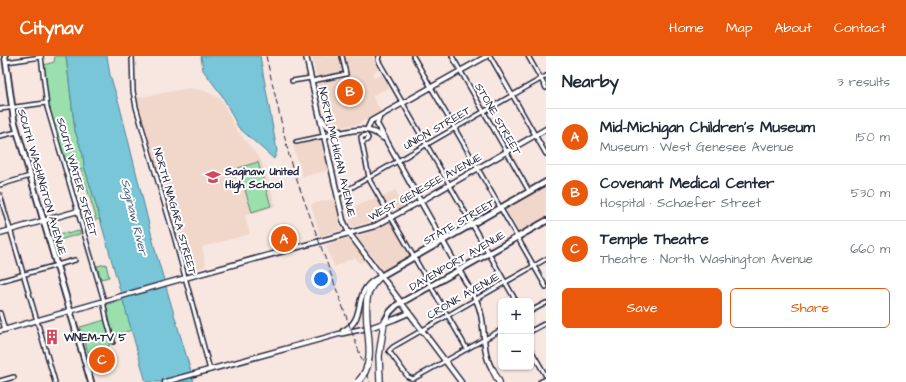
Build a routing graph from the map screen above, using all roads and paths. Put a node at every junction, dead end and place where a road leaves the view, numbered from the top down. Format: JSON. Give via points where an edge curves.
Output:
{"nodes":[{"id":1,"x":5,"y":56,"type":"edge"},
{"id":2,"x":132,"y":56,"type":"edge"},
{"id":3,"x":306,"y":56,"type":"edge"},
{"id":4,"x":342,"y":56,"type":"edge"},
{"id":5,"x":379,"y":56,"type":"edge"},
{"id":6,"x":413,"y":56,"type":"edge"},
{"id":7,"x":452,"y":56,"type":"edge"},
{"id":8,"x":488,"y":56,"type":"edge"},
{"id":9,"x":528,"y":56,"type":"edge"},
{"id":10,"x":41,"y":57,"type":"edge"},
{"id":11,"x":0,"y":62,"type":"edge"},
{"id":12,"x":6,"y":62,"type":"junction"},
{"id":13,"x":460,"y":71,"type":"junction"},
{"id":14,"x":546,"y":76,"type":"edge"},
{"id":15,"x":541,"y":79,"type":"junction"},
{"id":16,"x":311,"y":80,"type":"junction"},
{"id":17,"x":292,"y":81,"type":"dead end"},
{"id":18,"x":432,"y":88,"type":"junction"},
{"id":19,"x":546,"y":88,"type":"edge"},
{"id":20,"x":512,"y":95,"type":"junction"},
{"id":21,"x":46,"y":103,"type":"junction"},
{"id":22,"x":403,"y":104,"type":"junction"},
{"id":23,"x":12,"y":108,"type":"junction"},
{"id":24,"x":0,"y":109,"type":"edge"},
{"id":25,"x":484,"y":112,"type":"junction"},
{"id":26,"x":319,"y":113,"type":"junction"},
{"id":27,"x":379,"y":118,"type":"junction"},
{"id":28,"x":455,"y":128,"type":"junction"},
{"id":29,"x":546,"y":129,"type":"edge"},
{"id":30,"x":367,"y":130,"type":"junction"},
{"id":31,"x":345,"y":131,"type":"junction"},
{"id":32,"x":17,"y":132,"type":"junction"},
{"id":33,"x":535,"y":135,"type":"junction"},
{"id":34,"x":0,"y":136,"type":"edge"},
{"id":35,"x":324,"y":136,"type":"junction"},
{"id":36,"x":296,"y":142,"type":"dead end"},
{"id":37,"x":386,"y":142,"type":"junction"},
{"id":38,"x":362,"y":143,"type":"dead end"},
{"id":39,"x":426,"y":145,"type":"junction"},
{"id":40,"x":507,"y":152,"type":"junction"},
{"id":41,"x":546,"y":154,"type":"edge"},
{"id":42,"x":398,"y":161,"type":"junction"},
{"id":43,"x":478,"y":168,"type":"junction"},
{"id":44,"x":30,"y":176,"type":"junction"},
{"id":45,"x":369,"y":177,"type":"junction"},
{"id":46,"x":546,"y":182,"type":"edge"},
{"id":47,"x":0,"y":185,"type":"edge"},
{"id":48,"x":449,"y":185,"type":"junction"},
{"id":49,"x":530,"y":192,"type":"junction"},
{"id":50,"x":338,"y":195,"type":"junction"},
{"id":51,"x":0,"y":196,"type":"edge"},
{"id":52,"x":420,"y":201,"type":"junction"},
{"id":53,"x":501,"y":208,"type":"junction"},
{"id":54,"x":78,"y":211,"type":"junction"},
{"id":55,"x":392,"y":217,"type":"junction"},
{"id":56,"x":44,"y":220,"type":"junction"},
{"id":57,"x":546,"y":221,"type":"edge"},
{"id":58,"x":472,"y":225,"type":"junction"},
{"id":59,"x":10,"y":230,"type":"junction"},
{"id":60,"x":0,"y":233,"type":"edge"},
{"id":61,"x":349,"y":233,"type":"junction"},
{"id":62,"x":518,"y":237,"type":"junction"},
{"id":63,"x":443,"y":241,"type":"junction"},
{"id":64,"x":489,"y":254,"type":"junction"},
{"id":65,"x":415,"y":258,"type":"junction"},
{"id":66,"x":546,"y":259,"type":"edge"},
{"id":67,"x":75,"y":260,"type":"dead end"},
{"id":68,"x":57,"y":265,"type":"junction"},
{"id":69,"x":534,"y":266,"type":"junction"},
{"id":70,"x":460,"y":270,"type":"junction"},
{"id":71,"x":23,"y":275,"type":"junction"},
{"id":72,"x":381,"y":276,"type":"junction"},
{"id":73,"x":185,"y":278,"type":"junction"},
{"id":74,"x":0,"y":281,"type":"edge"},
{"id":75,"x":505,"y":283,"type":"junction"},
{"id":76,"x":431,"y":287,"type":"junction"},
{"id":77,"x":546,"y":287,"type":"edge"},
{"id":78,"x":514,"y":298,"type":"edge"},
{"id":79,"x":476,"y":299,"type":"junction"},
{"id":80,"x":103,"y":301,"type":"junction"},
{"id":81,"x":546,"y":302,"type":"edge"},
{"id":82,"x":402,"y":303,"type":"junction"},
{"id":83,"x":534,"y":309,"type":"edge"},
{"id":84,"x":70,"y":311,"type":"junction"},
{"id":85,"x":0,"y":313,"type":"edge"},
{"id":86,"x":409,"y":313,"type":"junction"},
{"id":87,"x":447,"y":316,"type":"junction"},
{"id":88,"x":36,"y":321,"type":"junction"},
{"id":89,"x":384,"y":323,"type":"junction"},
{"id":90,"x":546,"y":323,"type":"edge"},
{"id":91,"x":534,"y":329,"type":"edge"},
{"id":92,"x":2,"y":330,"type":"edge"},
{"id":93,"x":422,"y":330,"type":"junction"},
{"id":94,"x":498,"y":332,"type":"edge"},
{"id":95,"x":339,"y":334,"type":"junction"},
{"id":96,"x":484,"y":340,"type":"junction"},
{"id":97,"x":113,"y":342,"type":"dead end"},
{"id":98,"x":467,"y":349,"type":"junction"},
{"id":99,"x":534,"y":355,"type":"edge"},
{"id":100,"x":445,"y":361,"type":"junction"},
{"id":101,"x":210,"y":370,"type":"junction"},
{"id":102,"x":493,"y":370,"type":"joint"},
{"id":103,"x":546,"y":375,"type":"edge"},
{"id":104,"x":14,"y":377,"type":"dead end"},
{"id":105,"x":0,"y":381,"type":"edge"},
{"id":106,"x":55,"y":382,"type":"edge"},
{"id":107,"x":91,"y":382,"type":"edge"},
{"id":108,"x":165,"y":382,"type":"edge"},
{"id":109,"x":358,"y":382,"type":"edge"},
{"id":110,"x":380,"y":382,"type":"edge"},
{"id":111,"x":461,"y":382,"type":"edge"},
{"id":112,"x":500,"y":382,"type":"edge"},
{"id":113,"x":540,"y":382,"type":"edge"}],
"edges":[{"from":1,"to":12,"type":"main road","name":"SOUTH WASHINGTON AVENUE"},
{"from":2,"to":73,"type":"street","name":"NORTH NIAGARA STREET","via":[[135,102]]},
{"from":3,"to":16,"type":"main road","name":"NORTH MICHIGAN AVENUE"},
{"from":4,"to":16,"type":"street","via":[[346,74]]},
{"from":5,"to":22,"type":"street","via":[[378,60]]},
{"from":6,"to":18,"type":"street"},
{"from":7,"to":13,"type":"street","name":"STONE STREET"},
{"from":8,"to":13,"type":"main road"},
{"from":8,"to":20,"type":"street"},
{"from":9,"to":15,"type":"street"},
{"from":10,"to":12,"type":"street"},
{"from":10,"to":21,"type":"street","name":"SOUTH WATER STREET"},
{"from":11,"to":12,"type":"main road"},
{"from":12,"to":23,"type":"main road","name":"SOUTH WASHINGTON AVENUE"},
{"from":13,"to":18,"type":"main road"},
{"from":13,"to":25,"type":"street","name":"STONE STREET"},
{"from":14,"to":15,"type":"street","name":"UNION STREET"},
{"from":15,"to":19,"type":"street"},
{"from":15,"to":20,"type":"street","name":"UNION STREET"},
{"from":16,"to":17,"type":"street"},
{"from":16,"to":26,"type":"main road","name":"NORTH MICHIGAN AVENUE"},
{"from":18,"to":22,"type":"main road"},
{"from":18,"to":28,"type":"street"},
{"from":20,"to":25,"type":"street","name":"UNION STREET"},
{"from":20,"to":33,"type":"street"},
{"from":21,"to":23,"type":"street"},
{"from":21,"to":54,"type":"street","name":"SOUTH WATER STREET"},
{"from":22,"to":27,"type":"main road"},
{"from":22,"to":39,"type":"street"},
{"from":23,"to":24,"type":"street"},
{"from":23,"to":32,"type":"main road","name":"SOUTH WASHINGTON AVENUE"},
{"from":25,"to":28,"type":"street","name":"UNION STREET"},
{"from":25,"to":40,"type":"street","name":"STONE STREET"},
{"from":26,"to":31,"type":"main road","via":[[331,129]]},
{"from":26,"to":35,"type":"main road","name":"NORTH MICHIGAN AVENUE"},
{"from":27,"to":30,"type":"main road","via":[[371,122]]},
{"from":27,"to":37,"type":"main road","via":[[377,124]]},
{"from":28,"to":39,"type":"street","name":"UNION STREET"},
{"from":28,"to":43,"type":"street"},
{"from":29,"to":33,"type":"main road","name":"WEST GENESEE AVENUE"},
{"from":30,"to":31,"type":"main road"},
{"from":30,"to":37,"type":"main road","via":[[376,133]]},
{"from":31,"to":35,"type":"main road"},
{"from":32,"to":34,"type":"street"},
{"from":32,"to":44,"type":"main road","name":"SOUTH WASHINGTON AVENUE"},
{"from":33,"to":40,"type":"main road","name":"WEST GENESEE AVENUE"},
{"from":33,"to":41,"type":"street"},
{"from":35,"to":36,"type":"street"},
{"from":35,"to":50,"type":"main road","name":"NORTH MICHIGAN AVENUE"},
{"from":37,"to":42,"type":"main road"},
{"from":38,"to":45,"type":"street"},
{"from":39,"to":42,"type":"street","name":"UNION STREET"},
{"from":39,"to":48,"type":"street"},
{"from":40,"to":43,"type":"main road","name":"WEST GENESEE AVENUE"},
{"from":40,"to":49,"type":"street","name":"STONE STREET"},
{"from":42,"to":45,"type":"street","name":"UNION STREET"},
{"from":42,"to":52,"type":"main road"},
{"from":43,"to":48,"type":"main road","name":"WEST GENESEE AVENUE"},
{"from":43,"to":53,"type":"street"},
{"from":44,"to":47,"type":"street"},
{"from":44,"to":56,"type":"main road","name":"SOUTH WASHINGTON AVENUE"},
{"from":45,"to":50,"type":"street","name":"UNION STREET"},
{"from":45,"to":55,"type":"street"},
{"from":46,"to":49,"type":"main road","name":"STATE STREET"},
{"from":48,"to":52,"type":"main road","name":"WEST GENESEE AVENUE"},
{"from":48,"to":58,"type":"street"},
{"from":49,"to":53,"type":"main road","name":"STATE STREET"},
{"from":50,"to":61,"type":"main road","name":"NORTH MICHIGAN AVENUE","via":[[343,220]]},
{"from":51,"to":59,"type":"street"},
{"from":52,"to":55,"type":"main road","name":"WEST GENESEE AVENUE"},
{"from":52,"to":63,"type":"main road"},
{"from":53,"to":58,"type":"main road","name":"STATE STREET"},
{"from":53,"to":62,"type":"street"},
{"from":54,"to":56,"type":"main road"},
{"from":54,"to":80,"type":"street","name":"SOUTH WATER STREET"},
{"from":55,"to":61,"type":"main road","name":"WEST GENESEE AVENUE","via":[[375,226]]},
{"from":55,"to":65,"type":"street"},
{"from":56,"to":59,"type":"main road"},
{"from":56,"to":68,"type":"main road","name":"SOUTH WASHINGTON AVENUE"},
{"from":57,"to":62,"type":"main road","name":"DAVENPORT AVENUE"},
{"from":58,"to":63,"type":"main road","name":"STATE STREET"},
{"from":58,"to":64,"type":"street"},
{"from":59,"to":60,"type":"main road"},
{"from":59,"to":71,"type":"street"},
{"from":61,"to":72,"type":"main road","name":"NORTH MICHIGAN AVENUE"},
{"from":61,"to":73,"type":"main road","name":"WEST GENESEE AVENUE"},
{"from":62,"to":64,"type":"main road","name":"DAVENPORT AVENUE"},
{"from":62,"to":69,"type":"street"},
{"from":63,"to":65,"type":"main road","name":"STATE STREET"},
{"from":63,"to":70,"type":"main road"},
{"from":64,"to":70,"type":"main road","name":"DAVENPORT AVENUE"},
{"from":64,"to":75,"type":"street"},
{"from":65,"to":72,"type":"main road","name":"STATE STREET"},
{"from":65,"to":76,"type":"street"},
{"from":66,"to":69,"type":"street","name":"CRONK AVENUE"},
{"from":67,"to":68,"type":"street"},
{"from":68,"to":71,"type":"street"},
{"from":68,"to":84,"type":"main road","name":"SOUTH WASHINGTON AVENUE"},
{"from":69,"to":75,"type":"street","name":"CRONK AVENUE"},
{"from":69,"to":77,"type":"street"},
{"from":70,"to":76,"type":"main road","name":"DAVENPORT AVENUE"},
{"from":70,"to":79,"type":"main road"},
{"from":71,"to":74,"type":"street"},
{"from":71,"to":88,"type":"street"},
{"from":72,"to":82,"type":"main road","name":"NORTH MICHIGAN AVENUE"},
{"from":72,"to":95,"type":"main road","via":[[366,286],[354,323]]},
{"from":72,"to":109,"type":"highway","bridge":true,"via":[[372,286],[367,298],[370,360],[366,372]]},
{"from":73,"to":80,"type":"main road","name":"WEST GENESEE AVENUE"},
{"from":73,"to":101,"type":"street","name":"NORTH NIAGARA STREET"},
{"from":75,"to":78,"type":"street"},
{"from":75,"to":79,"type":"street","name":"CRONK AVENUE"},
{"from":76,"to":82,"type":"main road","name":"DAVENPORT AVENUE"},
{"from":76,"to":87,"type":"street"},
{"from":79,"to":87,"type":"street","name":"CRONK AVENUE"},
{"from":79,"to":96,"type":"main road","via":[[482,312]]},
{"from":80,"to":84,"type":"main road","name":"WEST GENESEE AVENUE"},
{"from":80,"to":97,"type":"street","name":"SOUTH WATER STREET"},
{"from":81,"to":83,"type":"street"},
{"from":82,"to":86,"type":"main road","name":"NORTH MICHIGAN AVENUE"},
{"from":82,"to":89,"type":"main road","name":"DAVENPORT AVENUE","via":[[390,312]]},
{"from":84,"to":88,"type":"main road","name":"WEST GENESEE AVENUE"},
{"from":84,"to":107,"type":"main road","name":"SOUTH WASHINGTON AVENUE"},
{"from":85,"to":92,"type":"street"},
{"from":86,"to":89,"type":"main road"},
{"from":86,"to":93,"type":"main road","name":"NORTH MICHIGAN AVENUE"},
{"from":87,"to":93,"type":"street","name":"CRONK AVENUE"},
{"from":87,"to":98,"type":"street"},
{"from":88,"to":92,"type":"main road","name":"WEST GENESEE AVENUE"},
{"from":88,"to":106,"type":"street"},
{"from":89,"to":95,"type":"main road"},
{"from":89,"to":110,"type":"highway","via":[[379,356]]},
{"from":90,"to":91,"type":"street"},
{"from":93,"to":100,"type":"main road","name":"NORTH MICHIGAN AVENUE"},
{"from":93,"to":100,"type":"street","name":"CRONK AVENUE","via":[[393,347],[390,353],[411,379]]},
{"from":94,"to":96,"type":"street"},
{"from":95,"to":101,"type":"main road"},
{"from":96,"to":98,"type":"street"},
{"from":96,"to":102,"type":"main road","via":[[486,357]]},
{"from":98,"to":100,"type":"street"},
{"from":99,"to":103,"type":"street"},
{"from":100,"to":111,"type":"main road","name":"NORTH MICHIGAN AVENUE"},
{"from":101,"to":108,"type":"main road"},
{"from":102,"to":112,"type":"highway"},
{"from":103,"to":113,"type":"street"},
{"from":104,"to":105,"type":"street"}]}
